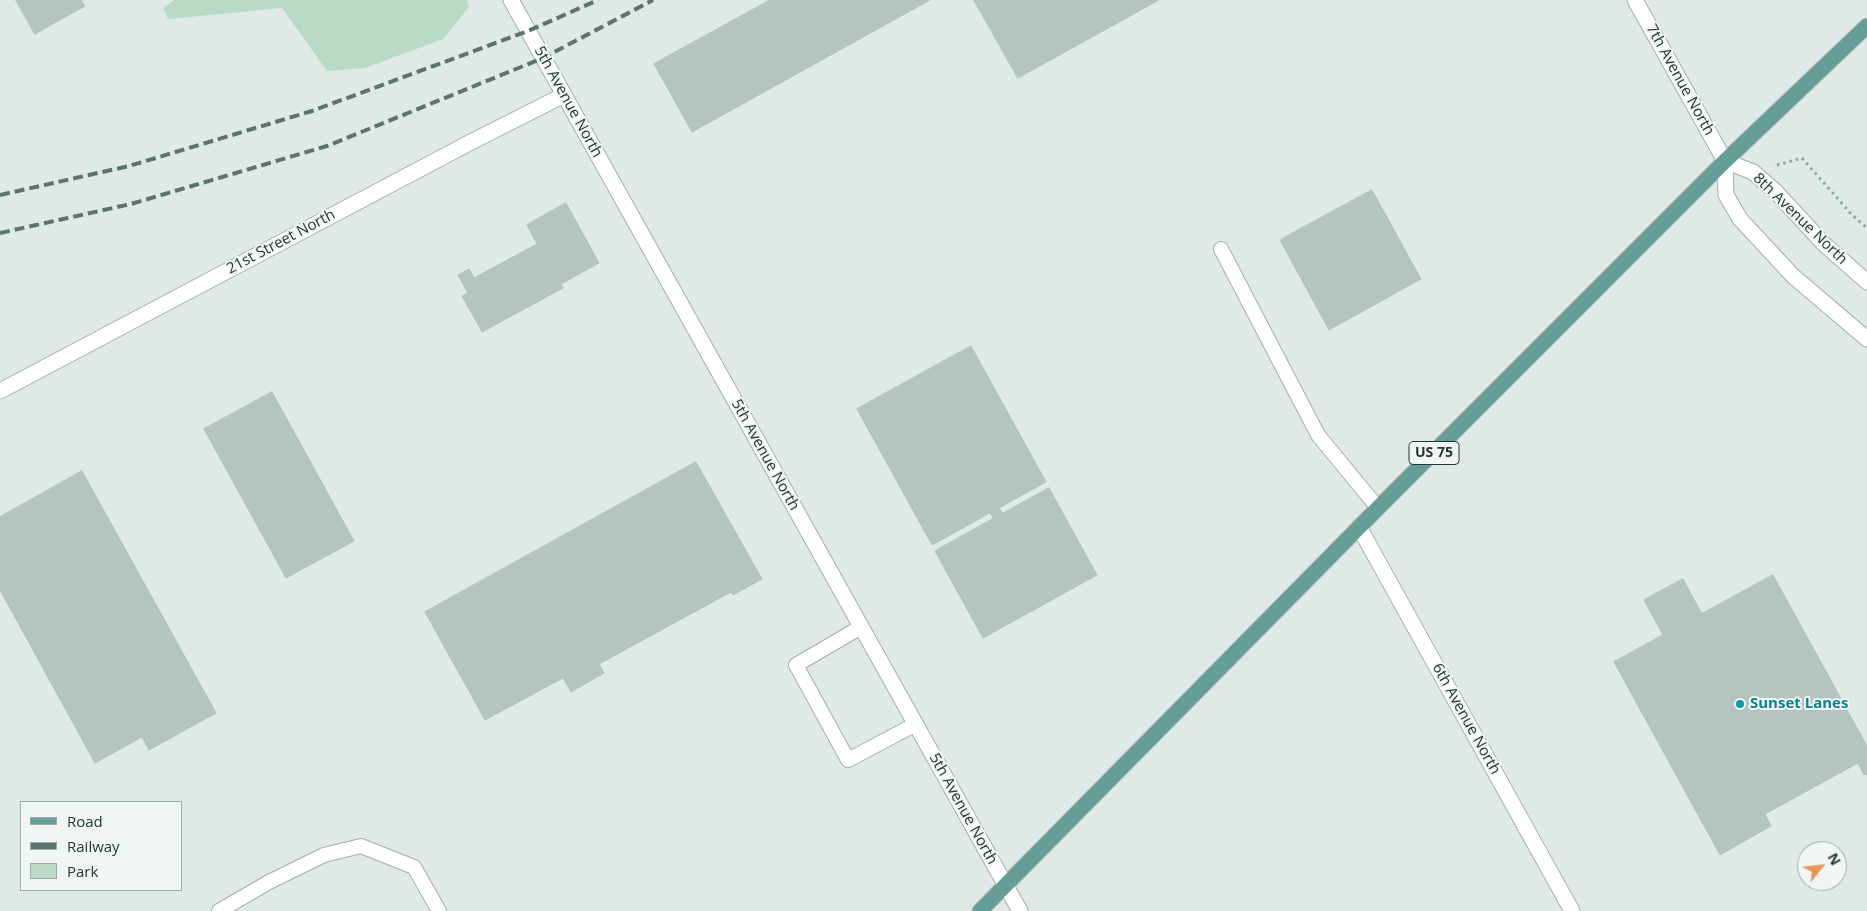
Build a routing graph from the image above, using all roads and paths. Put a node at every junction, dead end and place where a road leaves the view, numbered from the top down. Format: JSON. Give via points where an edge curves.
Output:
{"nodes":[{"id":1,"x":511,"y":0,"type":"edge"},
{"id":2,"x":1635,"y":0,"type":"edge"},
{"id":3,"x":1867,"y":26,"type":"edge"},
{"id":4,"x":564,"y":95,"type":"junction"},
{"id":5,"x":1725,"y":161,"type":"junction"},
{"id":6,"x":1753,"y":172,"type":"junction"},
{"id":7,"x":1867,"y":228,"type":"edge"},
{"id":8,"x":1221,"y":249,"type":"dead end"},
{"id":9,"x":1867,"y":282,"type":"edge"},
{"id":10,"x":1867,"y":339,"type":"edge"},
{"id":11,"x":0,"y":391,"type":"edge"},
{"id":12,"x":1378,"y":508,"type":"junction"},
{"id":13,"x":1359,"y":527,"type":"junction"},
{"id":14,"x":861,"y":627,"type":"junction"},
{"id":15,"x":916,"y":724,"type":"junction"},
{"id":16,"x":1006,"y":885,"type":"junction"},
{"id":17,"x":219,"y":911,"type":"edge"},
{"id":18,"x":439,"y":911,"type":"edge"},
{"id":19,"x":980,"y":911,"type":"edge"},
{"id":20,"x":1020,"y":911,"type":"edge"},
{"id":21,"x":1572,"y":911,"type":"edge"}],
"edges":[{"from":1,"to":4,"type":"street","name":"5th Avenue North"},
{"from":2,"to":5,"type":"street","name":"7th Avenue North"},
{"from":3,"to":5,"type":"main road","number":"US 75"},
{"from":4,"to":11,"type":"street","name":"21st Street North"},
{"from":4,"to":14,"type":"street","name":"5th Avenue North"},
{"from":5,"to":6,"type":"street","name":"8th Avenue North"},
{"from":5,"to":10,"type":"street","via":[[1726,195],[1740,219],[1793,276]]},
{"from":5,"to":12,"type":"main road","number":"US 75"},
{"from":6,"to":7,"type":"path","via":[[1802,158]]},
{"from":6,"to":9,"type":"street","name":"8th Avenue North","via":[[1824,244]]},
{"from":8,"to":12,"type":"lane","via":[[1318,435]]},
{"from":12,"to":13,"type":"main road","number":"US 75"},
{"from":13,"to":16,"type":"main road","number":"US 75"},
{"from":13,"to":21,"type":"street","name":"6th Avenue North"},
{"from":14,"to":15,"type":"street","name":"5th Avenue North"},
{"from":14,"to":15,"type":"lane","via":[[796,665],[848,760]]},
{"from":15,"to":16,"type":"street","name":"5th Avenue North"},
{"from":16,"to":19,"type":"main road","number":"US 75"},
{"from":16,"to":20,"type":"street","name":"5th Avenue North"},
{"from":17,"to":18,"type":"lane","via":[[324,855],[361,846],[414,867]]}]}
